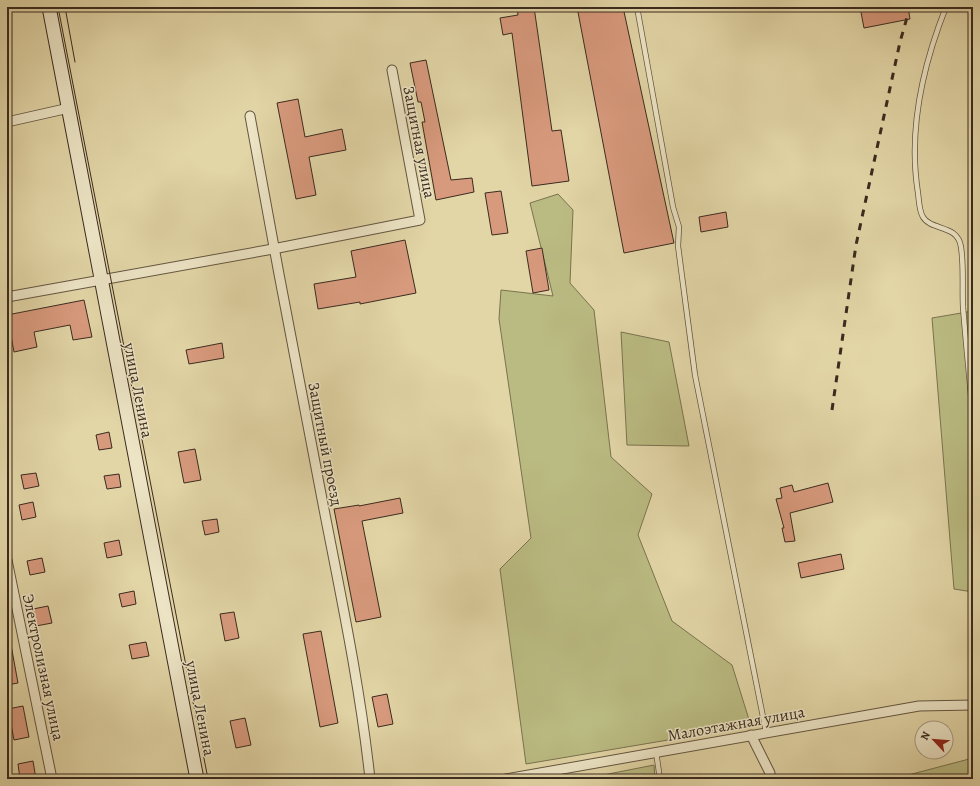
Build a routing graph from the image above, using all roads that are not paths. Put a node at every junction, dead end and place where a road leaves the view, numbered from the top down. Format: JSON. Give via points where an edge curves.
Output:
{"nodes":[{"id":1,"x":49,"y":7,"type":"edge"},
{"id":2,"x":637,"y":7,"type":"edge"},
{"id":3,"x":946,"y":7,"type":"edge"},
{"id":4,"x":392,"y":70,"type":"dead end"},
{"id":5,"x":69,"y":108,"type":"junction"},
{"id":6,"x":250,"y":116,"type":"dead end"},
{"id":7,"x":7,"y":122,"type":"edge"},
{"id":8,"x":273,"y":248,"type":"junction"},
{"id":9,"x":101,"y":280,"type":"junction"},
{"id":10,"x":7,"y":297,"type":"edge"},
{"id":11,"x":973,"y":419,"type":"edge"},
{"id":12,"x":7,"y":560,"type":"edge"},
{"id":13,"x":973,"y":705,"type":"edge"},
{"id":14,"x":766,"y":732,"type":"junction"},
{"id":15,"x":751,"y":735,"type":"junction"},
{"id":16,"x":656,"y":752,"type":"junction"},
{"id":17,"x":771,"y":776,"type":"edge"},
{"id":18,"x":52,"y":779,"type":"edge"},
{"id":19,"x":197,"y":779,"type":"edge"},
{"id":20,"x":370,"y":779,"type":"edge"},
{"id":21,"x":506,"y":779,"type":"edge"},
{"id":22,"x":660,"y":779,"type":"edge"}],
"edges":[{"from":1,"to":5,"type":"main road","name":"улица Ленина"},
{"from":2,"to":14,"type":"lane","via":[[673,207],[679,227],[678,246],[695,375]]},
{"from":3,"to":11,"type":"lane","via":[[934,38],[921,88],[914,146],[915,176],[922,216],[927,222],[955,234],[961,246],[963,306]]},
{"from":4,"to":8,"type":"street","name":"Защитная улица","via":[[420,220]]},
{"from":5,"to":7,"type":"street"},
{"from":5,"to":9,"type":"main road","name":"улица Ленина"},
{"from":6,"to":8,"type":"street","name":"Защитный проезд"},
{"from":8,"to":9,"type":"street"},
{"from":8,"to":20,"type":"street","name":"Защитный проезд","via":[[348,634]]},
{"from":9,"to":10,"type":"street"},
{"from":9,"to":19,"type":"main road","name":"улица Ленина"},
{"from":12,"to":18,"type":"street","name":"Электролизная улица"},
{"from":13,"to":14,"type":"street","name":"Малоэтажная улица","via":[[919,706]]},
{"from":14,"to":15,"type":"street","name":"Малоэтажная улица"},
{"from":15,"to":16,"type":"street","name":"Малоэтажная улица"},
{"from":15,"to":17,"type":"street"},
{"from":16,"to":21,"type":"street","name":"Малоэтажная улица"},
{"from":16,"to":22,"type":"lane"}]}
